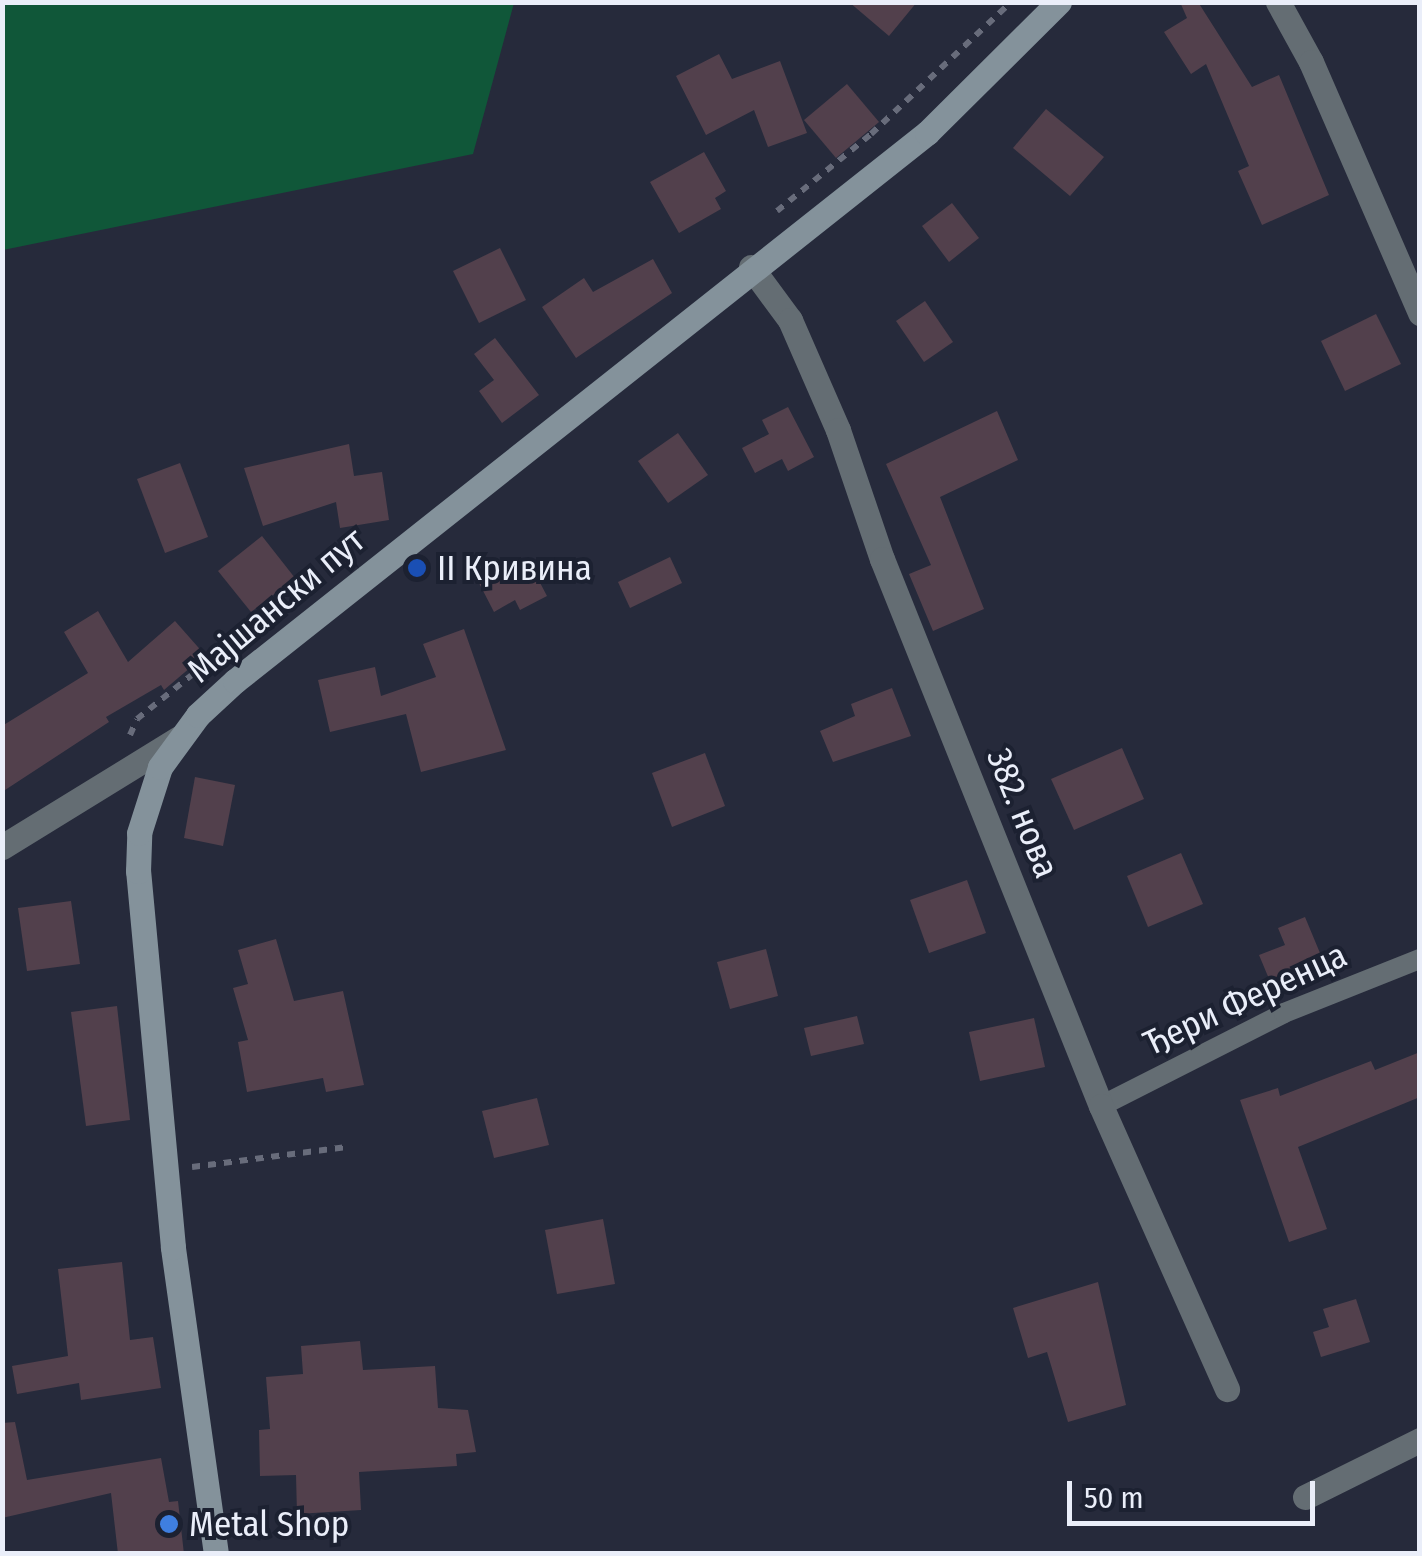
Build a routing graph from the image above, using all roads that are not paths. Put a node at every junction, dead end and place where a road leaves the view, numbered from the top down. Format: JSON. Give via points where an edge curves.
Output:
{"nodes":[{"id":1,"x":1059,"y":2,"type":"edge"},
{"id":2,"x":1278,"y":2,"type":"edge"},
{"id":3,"x":751,"y":267,"type":"junction"},
{"id":4,"x":1420,"y":313,"type":"edge"},
{"id":5,"x":179,"y":738,"type":"junction"},
{"id":6,"x":2,"y":847,"type":"edge"},
{"id":7,"x":1420,"y":959,"type":"edge"},
{"id":8,"x":1102,"y":1106,"type":"junction"},
{"id":9,"x":1228,"y":1389,"type":"dead end"},
{"id":10,"x":1420,"y":1440,"type":"edge"},
{"id":11,"x":1305,"y":1497,"type":"dead end"},
{"id":12,"x":216,"y":1554,"type":"edge"}],
"edges":[{"from":1,"to":3,"type":"street","name":"Мајшански пут","via":[[927,133]]},
{"from":2,"to":4,"type":"street","via":[[1311,62]]},
{"from":3,"to":5,"type":"street","name":"Мајшански пут","via":[[235,681]]},
{"from":3,"to":8,"type":"street","name":"382. нова","via":[[790,320],[838,430],[882,559]]},
{"from":5,"to":6,"type":"street"},
{"from":5,"to":12,"type":"street","name":"Мајшански пут","via":[[146,802],[138,852],[166,1171]]},
{"from":7,"to":8,"type":"lane","name":"Ђери Ференца","via":[[1284,1012]]},
{"from":8,"to":9,"type":"street","name":"382. нова"},
{"from":10,"to":11,"type":"street"}]}
